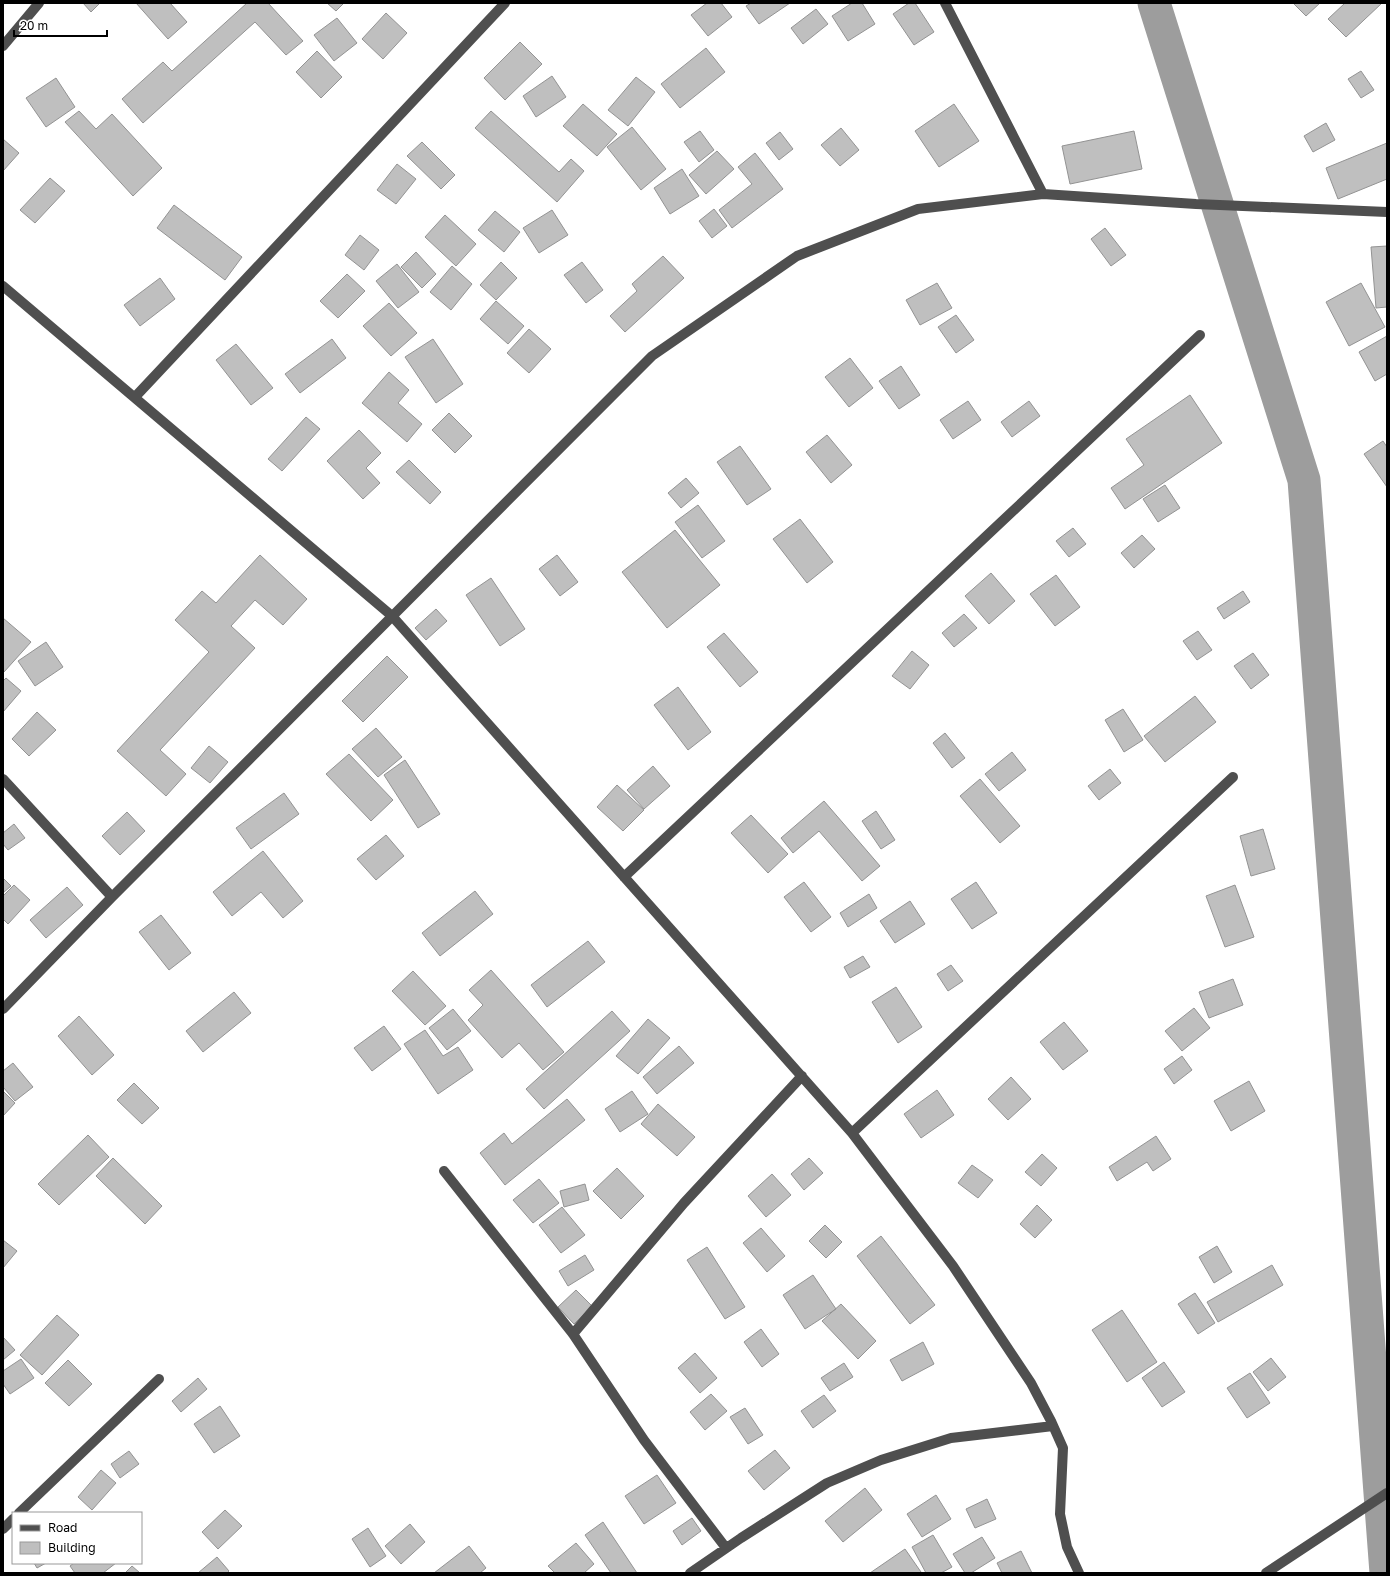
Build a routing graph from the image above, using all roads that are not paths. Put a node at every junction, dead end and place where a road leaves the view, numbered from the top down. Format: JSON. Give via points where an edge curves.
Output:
{"nodes":[{"id":1,"x":39,"y":3,"type":"edge"},
{"id":2,"x":505,"y":3,"type":"edge"},
{"id":3,"x":945,"y":3,"type":"edge"},
{"id":4,"x":3,"y":46,"type":"edge"},
{"id":5,"x":1043,"y":194,"type":"junction"},
{"id":6,"x":1387,"y":212,"type":"edge"},
{"id":7,"x":3,"y":286,"type":"edge"},
{"id":8,"x":1200,"y":335,"type":"dead end"},
{"id":9,"x":135,"y":398,"type":"junction"},
{"id":10,"x":392,"y":616,"type":"junction"},
{"id":11,"x":1233,"y":777,"type":"dead end"},
{"id":12,"x":3,"y":779,"type":"edge"},
{"id":13,"x":624,"y":878,"type":"junction"},
{"id":14,"x":112,"y":897,"type":"junction"},
{"id":15,"x":3,"y":1009,"type":"edge"},
{"id":16,"x":802,"y":1076,"type":"junction"},
{"id":17,"x":852,"y":1133,"type":"junction"},
{"id":18,"x":444,"y":1172,"type":"dead end"},
{"id":19,"x":573,"y":1334,"type":"junction"},
{"id":20,"x":159,"y":1379,"type":"dead end"},
{"id":21,"x":1053,"y":1426,"type":"junction"},
{"id":22,"x":1387,"y":1493,"type":"edge"},
{"id":23,"x":20,"y":1512,"type":"edge"},
{"id":24,"x":12,"y":1520,"type":"edge"},
{"id":25,"x":3,"y":1529,"type":"edge"},
{"id":26,"x":726,"y":1548,"type":"junction"},
{"id":27,"x":690,"y":1573,"type":"edge"},
{"id":28,"x":1079,"y":1573,"type":"edge"},
{"id":29,"x":1266,"y":1573,"type":"edge"}],
"edges":[{"from":1,"to":4,"type":"street"},
{"from":2,"to":9,"type":"street"},
{"from":3,"to":5,"type":"street"},
{"from":5,"to":6,"type":"street"},
{"from":5,"to":10,"type":"street","via":[[918,209],[797,256],[652,356]]},
{"from":7,"to":9,"type":"street"},
{"from":8,"to":13,"type":"street"},
{"from":9,"to":10,"type":"street"},
{"from":10,"to":13,"type":"street"},
{"from":10,"to":14,"type":"street"},
{"from":11,"to":17,"type":"street"},
{"from":12,"to":14,"type":"street"},
{"from":13,"to":16,"type":"street"},
{"from":14,"to":15,"type":"street"},
{"from":16,"to":17,"type":"street"},
{"from":16,"to":19,"type":"street","via":[[684,1203]]},
{"from":17,"to":21,"type":"street","via":[[953,1266],[1030,1383]]},
{"from":18,"to":19,"type":"street"},
{"from":19,"to":26,"type":"street","via":[[644,1440]]},
{"from":20,"to":23,"type":"street"},
{"from":21,"to":26,"type":"street","via":[[951,1438],[881,1460],[827,1482]]},
{"from":21,"to":28,"type":"street","via":[[1063,1448],[1060,1514],[1067,1547]]},
{"from":22,"to":29,"type":"street"},
{"from":24,"to":25,"type":"street"},
{"from":26,"to":27,"type":"street"}]}
